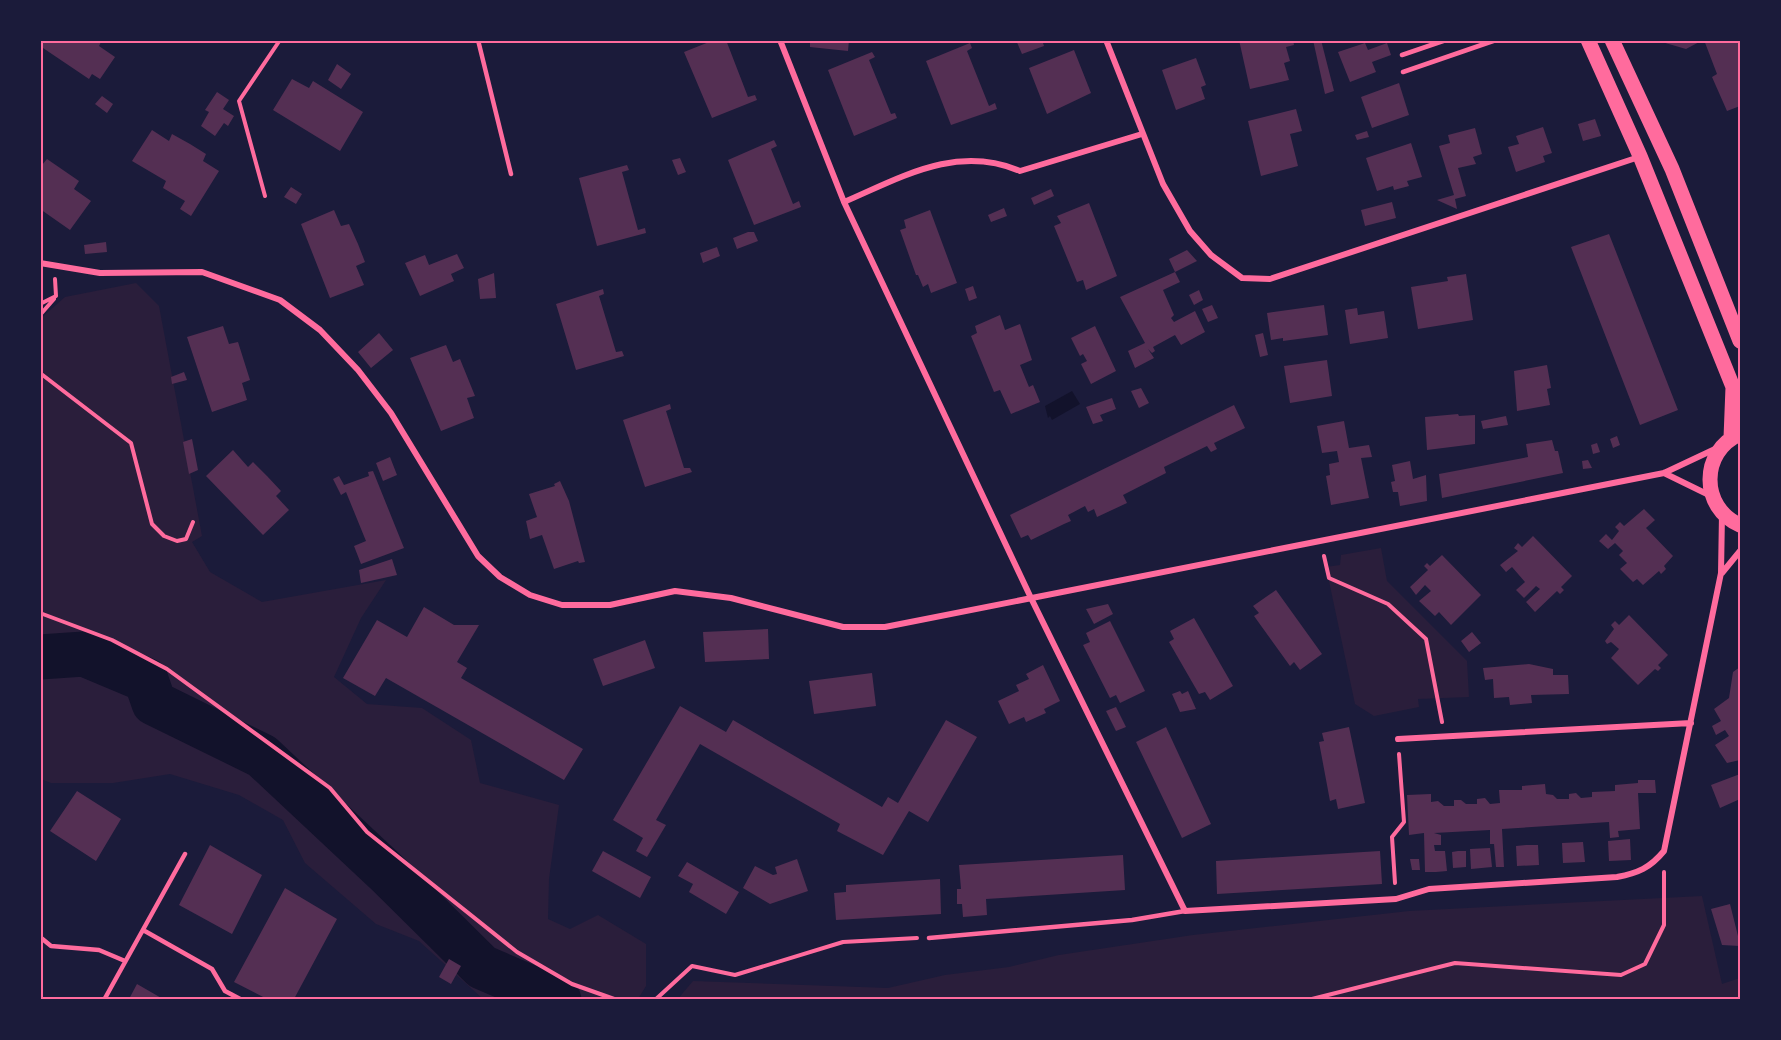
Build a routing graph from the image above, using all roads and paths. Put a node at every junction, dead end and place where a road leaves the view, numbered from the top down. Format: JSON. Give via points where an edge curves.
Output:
{"nodes":[{"id":1,"x":280,"y":40,"type":"edge"},
{"id":2,"x":478,"y":40,"type":"edge"},
{"id":3,"x":780,"y":40,"type":"edge"},
{"id":4,"x":1106,"y":40,"type":"edge"},
{"id":5,"x":1446,"y":40,"type":"edge"},
{"id":6,"x":1496,"y":40,"type":"edge"},
{"id":7,"x":1588,"y":40,"type":"edge"},
{"id":8,"x":1612,"y":40,"type":"edge"},
{"id":9,"x":1402,"y":55,"type":"dead end"},
{"id":10,"x":1402,"y":72,"type":"dead end"},
{"id":11,"x":1142,"y":134,"type":"junction"},
{"id":12,"x":1640,"y":156,"type":"junction"},
{"id":13,"x":512,"y":174,"type":"dead end"},
{"id":14,"x":265,"y":196,"type":"dead end"},
{"id":15,"x":844,"y":202,"type":"junction"},
{"id":16,"x":40,"y":263,"type":"edge"},
{"id":17,"x":53,"y":266,"type":"junction"},
{"id":18,"x":56,"y":296,"type":"junction"},
{"id":19,"x":40,"y":304,"type":"edge"},
{"id":20,"x":40,"y":315,"type":"edge"},
{"id":21,"x":1740,"y":341,"type":"edge"},
{"id":22,"x":40,"y":373,"type":"edge"},
{"id":23,"x":1731,"y":439,"type":"edge"},
{"id":24,"x":1664,"y":473,"type":"junction"},
{"id":25,"x":1712,"y":496,"type":"junction"},
{"id":26,"x":1722,"y":512,"type":"junction"},
{"id":27,"x":193,"y":522,"type":"dead end"},
{"id":28,"x":1740,"y":525,"type":"edge"},
{"id":29,"x":1320,"y":541,"type":"junction"},
{"id":30,"x":1740,"y":551,"type":"edge"},
{"id":31,"x":1721,"y":573,"type":"junction"},
{"id":32,"x":1031,"y":598,"type":"junction"},
{"id":33,"x":40,"y":613,"type":"edge"},
{"id":34,"x":1691,"y":723,"type":"junction"},
{"id":35,"x":1444,"y":735,"type":"junction"},
{"id":36,"x":1398,"y":739,"type":"joint"},
{"id":37,"x":1664,"y":851,"type":"junction"},
{"id":38,"x":185,"y":854,"type":"dead end"},
{"id":39,"x":1396,"y":899,"type":"junction"},
{"id":40,"x":1185,"y":911,"type":"junction"},
{"id":41,"x":143,"y":930,"type":"junction"},
{"id":42,"x":40,"y":937,"type":"edge"},
{"id":43,"x":929,"y":938,"type":"joint"},
{"id":44,"x":125,"y":961,"type":"junction"},
{"id":45,"x":104,"y":999,"type":"edge"},
{"id":46,"x":242,"y":999,"type":"edge"},
{"id":47,"x":617,"y":999,"type":"edge"},
{"id":48,"x":655,"y":999,"type":"edge"},
{"id":49,"x":1308,"y":999,"type":"edge"}],
"edges":[{"from":1,"to":14,"type":"path","via":[[239,101]]},
{"from":2,"to":13,"type":"lane"},
{"from":3,"to":15,"type":"street"},
{"from":4,"to":11,"type":"street"},
{"from":5,"to":9,"type":"lane"},
{"from":6,"to":10,"type":"lane"},
{"from":7,"to":12,"type":"main road"},
{"from":8,"to":21,"type":"main road","via":[[1672,169]]},
{"from":11,"to":12,"type":"street","via":[[1163,184],[1190,231],[1211,255],[1242,278],[1270,279]]},
{"from":11,"to":15,"type":"street","via":[[1020,171],[1002,163],[972,160],[933,164]]},
{"from":12,"to":23,"type":"main road","via":[[1733,387]]},
{"from":15,"to":32,"type":"street"},
{"from":16,"to":17,"type":"street"},
{"from":17,"to":18,"type":"path"},
{"from":17,"to":32,"type":"street","via":[[100,273],[202,272],[280,300],[320,330],[358,370],[392,414],[478,556],[500,577],[530,595],[562,605],[610,605],[675,591],[730,598],[843,627],[885,627]]},
{"from":18,"to":19,"type":"path"},
{"from":18,"to":20,"type":"path"},
{"from":22,"to":27,"type":"path","via":[[131,442],[152,524],[164,536],[177,541],[186,539]]},
{"from":23,"to":24,"type":"street"},
{"from":23,"to":25,"type":"main road","via":[[1712,461]]},
{"from":24,"to":25,"type":"street"},
{"from":24,"to":29,"type":"street"},
{"from":25,"to":26,"type":"main road"},
{"from":26,"to":28,"type":"main road"},
{"from":26,"to":31,"type":"street"},
{"from":29,"to":32,"type":"street"},
{"from":29,"to":35,"type":"path","via":[[1329,578],[1388,604],[1426,639]]},
{"from":30,"to":31,"type":"street"},
{"from":31,"to":34,"type":"street"},
{"from":32,"to":40,"type":"street"},
{"from":33,"to":47,"type":"path","via":[[112,640],[167,669],[330,788],[367,832],[517,952],[572,984]]},
{"from":34,"to":35,"type":"street"},
{"from":34,"to":37,"type":"street"},
{"from":35,"to":36,"type":"street"},
{"from":36,"to":39,"type":"path","via":[[1404,822],[1392,837]]},
{"from":37,"to":39,"type":"street","via":[[1640,872],[1617,877],[1429,889]]},
{"from":37,"to":49,"type":"path","via":[[1664,925],[1645,964],[1621,975],[1455,963]]},
{"from":38,"to":41,"type":"lane"},
{"from":39,"to":40,"type":"street"},
{"from":40,"to":43,"type":"lane","via":[[1132,920]]},
{"from":41,"to":44,"type":"lane"},
{"from":41,"to":46,"type":"lane","via":[[212,969],[225,991]]},
{"from":42,"to":44,"type":"lane","via":[[51,946],[99,950]]},
{"from":43,"to":48,"type":"path","via":[[843,942],[735,975],[692,966]]},
{"from":44,"to":45,"type":"lane"}]}
